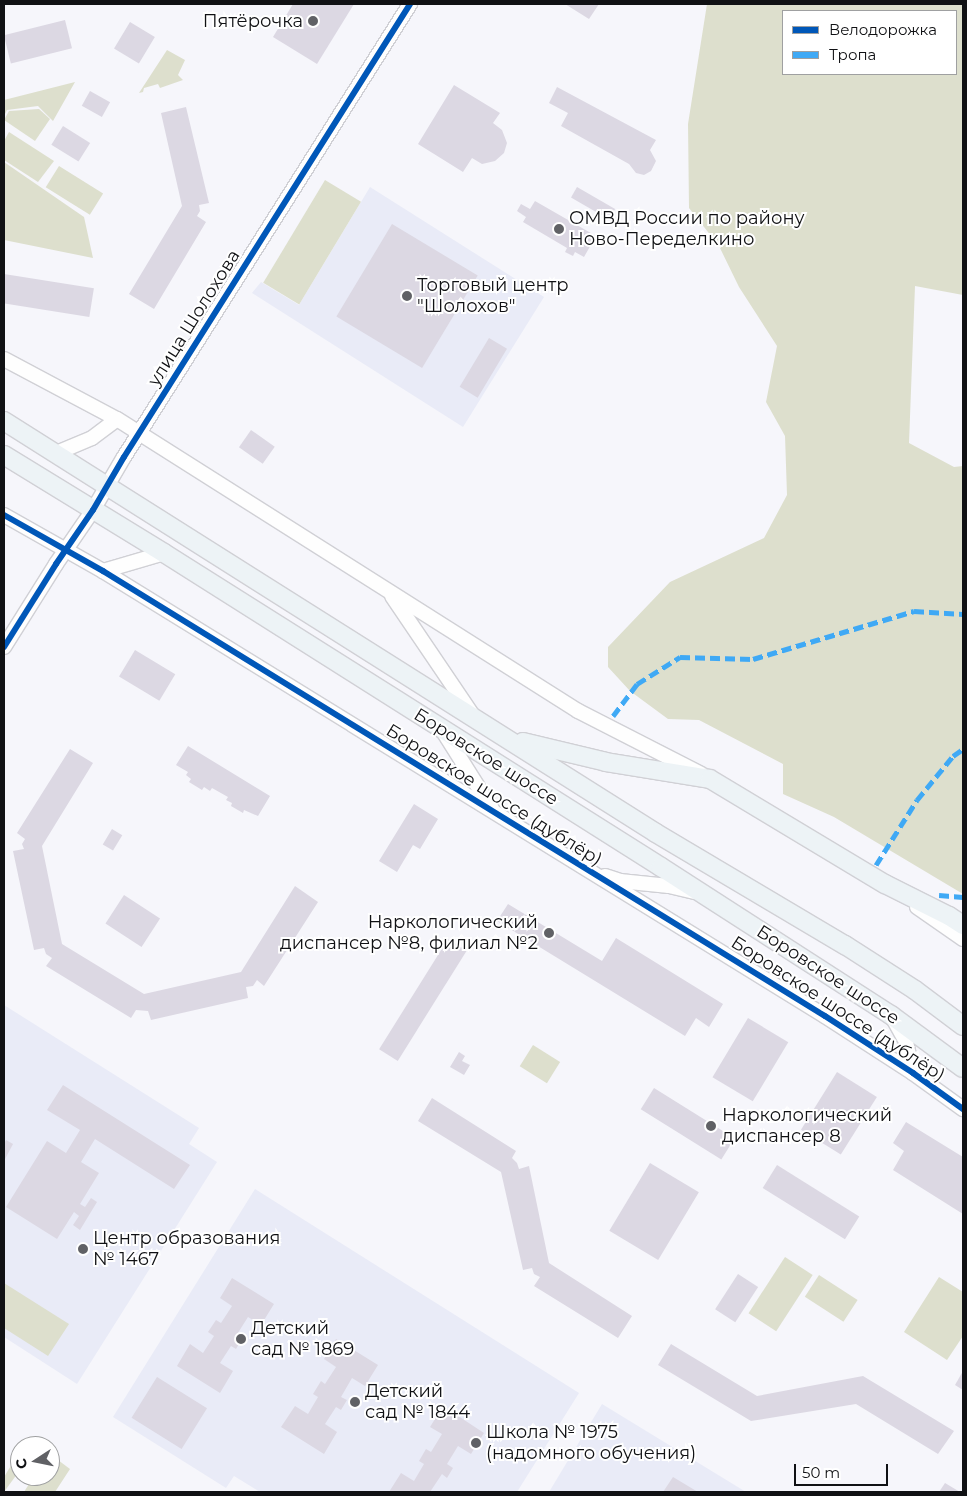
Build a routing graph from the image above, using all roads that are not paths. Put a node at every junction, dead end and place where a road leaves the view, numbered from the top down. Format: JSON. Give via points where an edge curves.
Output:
{"nodes":[{"id":1,"x":410,"y":4,"type":"edge"},
{"id":2,"x":4,"y":359,"type":"edge"},
{"id":3,"x":117,"y":419,"type":"junction"},
{"id":4,"x":4,"y":421,"type":"edge"},
{"id":5,"x":139,"y":434,"type":"junction"},
{"id":6,"x":54,"y":454,"type":"junction"},
{"id":7,"x":4,"y":455,"type":"edge"},
{"id":8,"x":106,"y":488,"type":"junction"},
{"id":9,"x":93,"y":510,"type":"junction"},
{"id":10,"x":4,"y":515,"type":"edge"},
{"id":11,"x":66,"y":550,"type":"junction"},
{"id":12,"x":164,"y":553,"type":"junction"},
{"id":13,"x":103,"y":571,"type":"junction"},
{"id":14,"x":389,"y":590,"type":"junction"},
{"id":15,"x":4,"y":647,"type":"edge"},
{"id":16,"x":476,"y":720,"type":"junction"},
{"id":17,"x":440,"y":728,"type":"junction"},
{"id":18,"x":503,"y":736,"type":"junction"},
{"id":19,"x":710,"y":779,"type":"junction"},
{"id":20,"x":495,"y":814,"type":"junction"},
{"id":21,"x":590,"y":872,"type":"junction"},
{"id":22,"x":885,"y":884,"type":"junction"},
{"id":23,"x":703,"y":894,"type":"junction"},
{"id":24,"x":963,"y":925,"type":"edge"},
{"id":25,"x":963,"y":940,"type":"edge"},
{"id":26,"x":891,"y":1015,"type":"junction"},
{"id":27,"x":963,"y":1026,"type":"edge"},
{"id":28,"x":963,"y":1068,"type":"edge"},
{"id":29,"x":913,"y":1073,"type":"junction"},
{"id":30,"x":963,"y":1109,"type":"edge"}],
"edges":[{"from":1,"to":5,"type":"street","name":"улица Шолохова"},
{"from":2,"to":3,"type":"street"},
{"from":3,"to":5,"type":"street"},
{"from":3,"to":6,"type":"street","via":[[92,438]]},
{"from":4,"to":6,"type":"main road","name":"Боровское шоссе"},
{"from":5,"to":8,"type":"street","name":"улица Шолохова"},
{"from":5,"to":14,"type":"street"},
{"from":6,"to":8,"type":"main road","name":"Боровское шоссе"},
{"from":7,"to":9,"type":"main road","name":"Боровское шоссе"},
{"from":8,"to":9,"type":"street","name":"улица Шолохова"},
{"from":8,"to":16,"type":"main road","name":"Боровское шоссе"},
{"from":9,"to":11,"type":"street","name":"улица Шолохова"},
{"from":9,"to":12,"type":"main road","name":"Боровское шоссе"},
{"from":10,"to":11,"type":"street","name":"Боровское шоссе (дублёр)"},
{"from":11,"to":13,"type":"street","name":"Боровское шоссе (дублёр)"},
{"from":11,"to":15,"type":"street","name":"улица Шолохова"},
{"from":12,"to":13,"type":"street"},
{"from":12,"to":17,"type":"main road","name":"Боровское шоссе"},
{"from":13,"to":20,"type":"street","name":"Боровское шоссе (дублёр)"},
{"from":14,"to":16,"type":"street"},
{"from":14,"to":19,"type":"street","via":[[578,711]]},
{"from":16,"to":18,"type":"main road","name":"Боровское шоссе"},
{"from":17,"to":20,"type":"street"},
{"from":17,"to":23,"type":"main road","name":"Боровское шоссе"},
{"from":18,"to":19,"type":"main road","via":[[577,756]]},
{"from":18,"to":27,"type":"main road","name":"Боровское шоссе","via":[[853,950]]},
{"from":19,"to":22,"type":"main road"},
{"from":20,"to":21,"type":"street","name":"Боровское шоссе (дублёр)"},
{"from":21,"to":23,"type":"street"},
{"from":21,"to":29,"type":"street","name":"Боровское шоссе (дублёр)"},
{"from":22,"to":24,"type":"main road"},
{"from":22,"to":25,"type":"street"},
{"from":23,"to":26,"type":"main road","name":"Боровское шоссе"},
{"from":26,"to":28,"type":"main road","name":"Боровское шоссе"},
{"from":26,"to":29,"type":"street","via":[[906,1042]]},
{"from":29,"to":30,"type":"street","name":"Боровское шоссе (дублёр)"}]}
